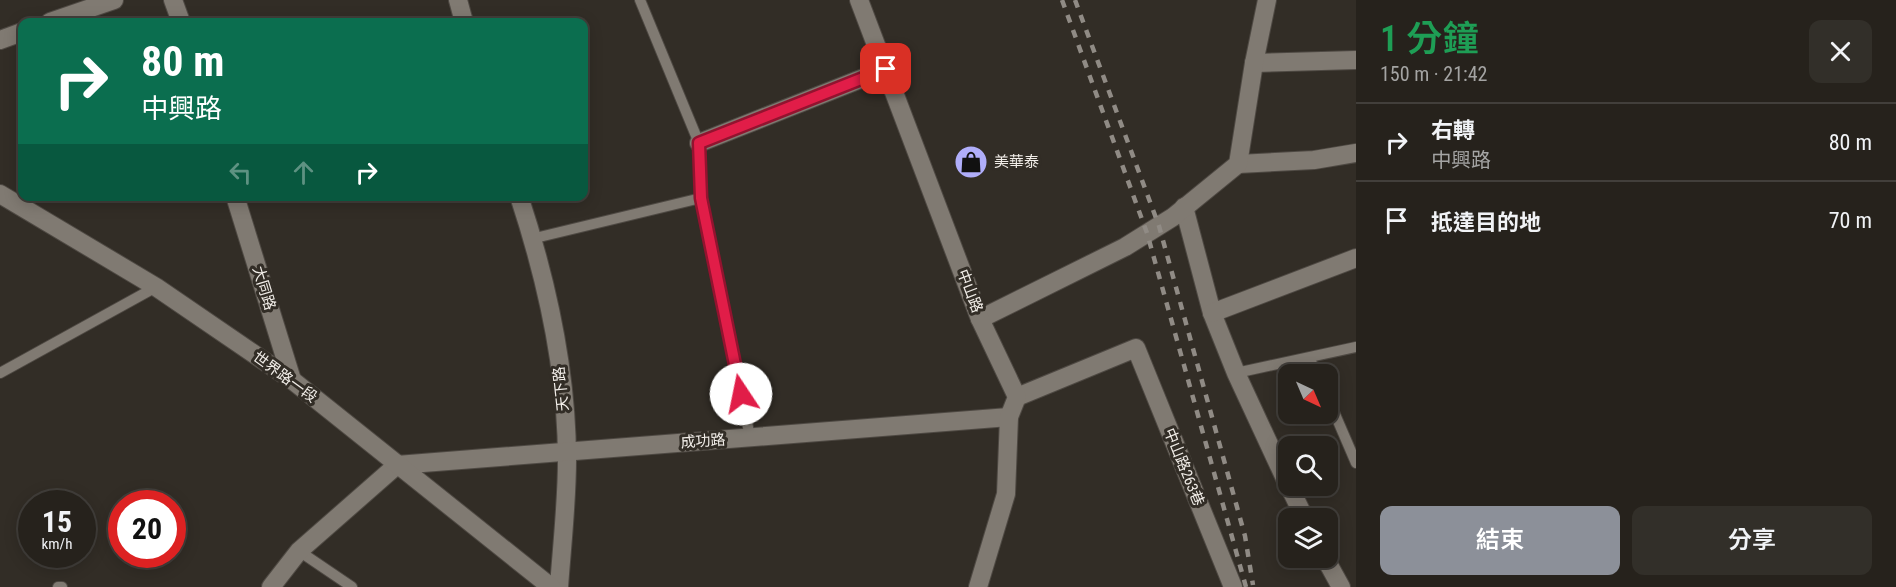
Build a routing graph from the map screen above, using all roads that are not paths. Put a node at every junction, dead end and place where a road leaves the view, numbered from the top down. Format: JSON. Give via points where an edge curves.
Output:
{"nodes":[{"id":1,"x":114,"y":0,"type":"edge"},
{"id":2,"x":174,"y":0,"type":"edge"},
{"id":3,"x":459,"y":0,"type":"edge"},
{"id":4,"x":640,"y":0,"type":"edge"},
{"id":5,"x":859,"y":0,"type":"edge"},
{"id":6,"x":1267,"y":0,"type":"edge"},
{"id":7,"x":62,"y":18,"type":"edge"},
{"id":8,"x":180,"y":18,"type":"edge"},
{"id":9,"x":463,"y":18,"type":"edge"},
{"id":10,"x":18,"y":33,"type":"edge"},
{"id":11,"x":0,"y":40,"type":"edge"},
{"id":12,"x":1356,"y":60,"type":"edge"},
{"id":13,"x":1254,"y":63,"type":"junction"},
{"id":14,"x":886,"y":69,"type":"junction"},
{"id":15,"x":699,"y":143,"type":"junction"},
{"id":16,"x":1356,"y":153,"type":"edge"},
{"id":17,"x":1238,"y":165,"type":"junction"},
{"id":18,"x":0,"y":194,"type":"edge"},
{"id":19,"x":701,"y":198,"type":"junction"},
{"id":20,"x":237,"y":201,"type":"edge"},
{"id":21,"x":520,"y":201,"type":"edge"},
{"id":22,"x":1184,"y":207,"type":"junction"},
{"id":23,"x":531,"y":239,"type":"junction"},
{"id":24,"x":1356,"y":258,"type":"edge"},
{"id":25,"x":156,"y":287,"type":"junction"},
{"id":26,"x":1212,"y":313,"type":"junction"},
{"id":27,"x":980,"y":319,"type":"junction"},
{"id":28,"x":1356,"y":347,"type":"edge"},
{"id":29,"x":1310,"y":359,"type":"junction"},
{"id":30,"x":1312,"y":364,"type":"edge"},
{"id":31,"x":0,"y":373,"type":"edge"},
{"id":32,"x":1236,"y":373,"type":"junction"},
{"id":33,"x":292,"y":380,"type":"junction"},
{"id":34,"x":1017,"y":398,"type":"junction"},
{"id":35,"x":1009,"y":417,"type":"junction"},
{"id":36,"x":1338,"y":421,"type":"edge"},
{"id":37,"x":750,"y":437,"type":"junction"},
{"id":38,"x":566,"y":452,"type":"junction"},
{"id":39,"x":1278,"y":462,"type":"edge"},
{"id":40,"x":1356,"y":463,"type":"edge"},
{"id":41,"x":397,"y":465,"type":"junction"},
{"id":42,"x":299,"y":551,"type":"junction"},
{"id":43,"x":1331,"y":568,"type":"edge"},
{"id":44,"x":271,"y":587,"type":"edge"},
{"id":45,"x":352,"y":587,"type":"edge"},
{"id":46,"x":551,"y":587,"type":"edge"},
{"id":47,"x":559,"y":587,"type":"edge"},
{"id":48,"x":978,"y":587,"type":"edge"},
{"id":49,"x":1233,"y":587,"type":"edge"},
{"id":50,"x":1341,"y":587,"type":"edge"}],
"edges":[{"from":1,"to":7,"type":"street"},
{"from":2,"to":8,"type":"street"},
{"from":3,"to":9,"type":"street"},
{"from":4,"to":15,"type":"lane"},
{"from":5,"to":14,"type":"street","name":"中山路"},
{"from":6,"to":13,"type":"street"},
{"from":10,"to":11,"type":"street"},
{"from":12,"to":13,"type":"street"},
{"from":13,"to":17,"type":"street"},
{"from":14,"to":15,"type":"street"},
{"from":14,"to":27,"type":"street","name":"中山路"},
{"from":15,"to":19,"type":"lane"},
{"from":16,"to":17,"type":"street"},
{"from":17,"to":22,"type":"street"},
{"from":18,"to":25,"type":"street","name":"世界路一段"},
{"from":19,"to":23,"type":"lane"},
{"from":19,"to":37,"type":"lane"},
{"from":20,"to":33,"type":"street","name":"大同路"},
{"from":21,"to":23,"type":"street","name":"天下路"},
{"from":22,"to":26,"type":"street"},
{"from":22,"to":27,"type":"street","via":[[1105,258]]},
{"from":23,"to":38,"type":"street","name":"天下路","via":[[550,305],[563,393]]},
{"from":24,"to":26,"type":"street"},
{"from":25,"to":31,"type":"lane"},
{"from":25,"to":33,"type":"street","name":"世界路一段"},
{"from":26,"to":32,"type":"street"},
{"from":27,"to":34,"type":"street","name":"中山路"},
{"from":28,"to":29,"type":"lane"},
{"from":29,"to":30,"type":"lane"},
{"from":29,"to":32,"type":"lane"},
{"from":32,"to":39,"type":"street"},
{"from":33,"to":41,"type":"street","name":"世界路一段"},
{"from":34,"to":35,"type":"street"},
{"from":34,"to":49,"type":"street","name":"中山路263巷","via":[[1136,348]]},
{"from":35,"to":37,"type":"street","name":"成功路"},
{"from":35,"to":48,"type":"street","via":[[1006,494]]},
{"from":36,"to":40,"type":"lane"},
{"from":37,"to":38,"type":"street","name":"成功路"},
{"from":38,"to":41,"type":"street","name":"成功路"},
{"from":38,"to":47,"type":"street","name":"天下路"},
{"from":41,"to":42,"type":"street"},
{"from":41,"to":46,"type":"street","name":"世界路一段"},
{"from":42,"to":44,"type":"street"},
{"from":42,"to":45,"type":"lane"},
{"from":43,"to":50,"type":"street"}]}
